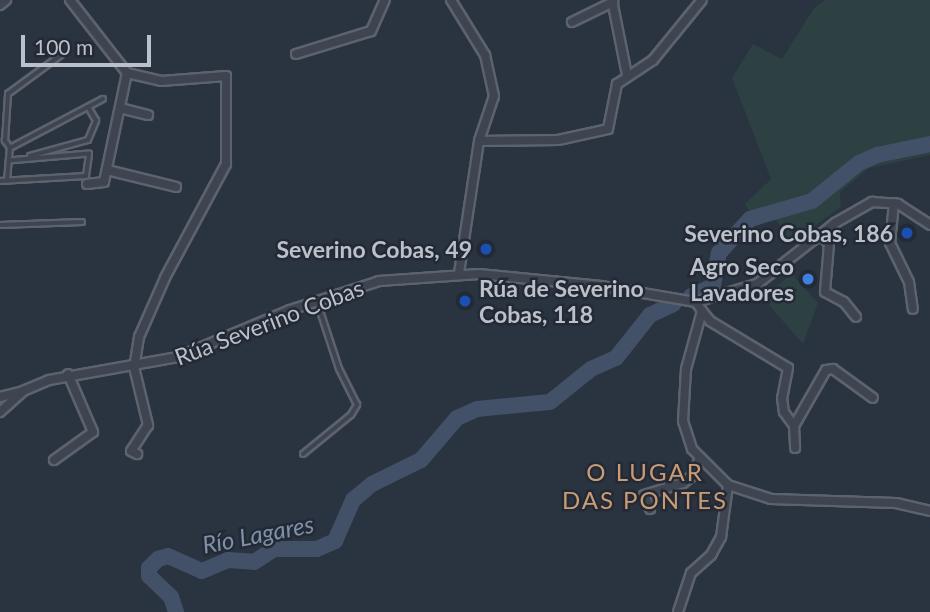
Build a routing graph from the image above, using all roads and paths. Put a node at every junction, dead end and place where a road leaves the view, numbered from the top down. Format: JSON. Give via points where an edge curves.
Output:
{"nodes":[{"id":1,"x":6,"y":0,"type":"edge"},
{"id":2,"x":70,"y":0,"type":"edge"},
{"id":3,"x":384,"y":0,"type":"edge"},
{"id":4,"x":451,"y":0,"type":"edge"},
{"id":5,"x":702,"y":0,"type":"edge"},
{"id":6,"x":613,"y":1,"type":"edge"},
{"id":7,"x":0,"y":5,"type":"edge"},
{"id":8,"x":572,"y":22,"type":"dead end"},
{"id":9,"x":296,"y":54,"type":"dead end"},
{"id":10,"x":61,"y":55,"type":"dead end"},
{"id":11,"x":127,"y":73,"type":"junction"},
{"id":12,"x":627,"y":75,"type":"junction"},
{"id":13,"x":103,"y":99,"type":"dead end"},
{"id":14,"x":120,"y":108,"type":"junction"},
{"id":15,"x":89,"y":109,"type":"junction"},
{"id":16,"x":148,"y":115,"type":"dead end"},
{"id":17,"x":479,"y":141,"type":"junction"},
{"id":18,"x":10,"y":148,"type":"junction"},
{"id":19,"x":23,"y":158,"type":"junction"},
{"id":20,"x":9,"y":161,"type":"junction"},
{"id":21,"x":107,"y":170,"type":"junction"},
{"id":22,"x":0,"y":181,"type":"edge"},
{"id":23,"x":7,"y":181,"type":"junction"},
{"id":24,"x":87,"y":184,"type":"dead end"},
{"id":25,"x":176,"y":187,"type":"dead end"},
{"id":26,"x":894,"y":203,"type":"junction"},
{"id":27,"x":82,"y":222,"type":"dead end"},
{"id":28,"x":0,"y":225,"type":"edge"},
{"id":29,"x":930,"y":225,"type":"edge"},
{"id":30,"x":820,"y":234,"type":"junction"},
{"id":31,"x":459,"y":273,"type":"junction"},
{"id":32,"x":316,"y":300,"type":"junction"},
{"id":33,"x":696,"y":302,"type":"junction"},
{"id":34,"x":913,"y":309,"type":"dead end"},
{"id":35,"x":702,"y":311,"type":"junction"},
{"id":36,"x":856,"y":317,"type":"dead end"},
{"id":37,"x":134,"y":367,"type":"junction"},
{"id":38,"x":68,"y":374,"type":"junction"},
{"id":39,"x":23,"y":391,"type":"junction"},
{"id":40,"x":0,"y":397,"type":"edge"},
{"id":41,"x":873,"y":398,"type":"dead end"},
{"id":42,"x":0,"y":412,"type":"edge"},
{"id":43,"x":794,"y":426,"type":"junction"},
{"id":44,"x":795,"y":448,"type":"dead end"},
{"id":45,"x":137,"y":454,"type":"dead end"},
{"id":46,"x":303,"y":454,"type":"dead end"},
{"id":47,"x":700,"y":458,"type":"junction"},
{"id":48,"x":54,"y":460,"type":"dead end"},
{"id":49,"x":728,"y":485,"type":"junction"},
{"id":50,"x":650,"y":509,"type":"dead end"},
{"id":51,"x":930,"y":510,"type":"edge"},
{"id":52,"x":678,"y":612,"type":"edge"}],
"edges":[{"from":1,"to":7,"type":"street"},
{"from":2,"to":11,"type":"street"},
{"from":3,"to":9,"type":"street","via":[[371,31]]},
{"from":4,"to":17,"type":"street","via":[[485,55],[492,78],[493,102]]},
{"from":5,"to":12,"type":"street","via":[[653,60]]},
{"from":6,"to":8,"type":"street"},
{"from":6,"to":12,"type":"street"},
{"from":10,"to":18,"type":"lane","via":[[8,94],[5,141]]},
{"from":11,"to":14,"type":"street"},
{"from":11,"to":37,"type":"street","via":[[161,80],[226,76],[226,164],[165,278],[139,337]]},
{"from":12,"to":17,"type":"street","via":[[615,89],[608,129],[558,140]]},
{"from":13,"to":15,"type":"lane"},
{"from":14,"to":16,"type":"street"},
{"from":14,"to":21,"type":"street"},
{"from":15,"to":18,"type":"lane"},
{"from":15,"to":19,"type":"lane","via":[[96,121],[88,139]]},
{"from":17,"to":31,"type":"street"},
{"from":18,"to":20,"type":"lane"},
{"from":19,"to":20,"type":"lane"},
{"from":19,"to":23,"type":"lane","via":[[89,154],[86,176]]},
{"from":20,"to":23,"type":"lane"},
{"from":21,"to":24,"type":"street","via":[[104,182]]},
{"from":21,"to":25,"type":"street"},
{"from":22,"to":23,"type":"lane"},
{"from":26,"to":29,"type":"street"},
{"from":26,"to":30,"type":"street","name":"Rúa Severino Cobas","via":[[872,202]]},
{"from":26,"to":34,"type":"street","via":[[890,243],[909,282]]},
{"from":27,"to":28,"type":"lane"},
{"from":30,"to":33,"type":"street","name":"Rúa Severino Cobas","via":[[757,284]]},
{"from":30,"to":36,"type":"street","via":[[829,244],[825,292],[844,302]]},
{"from":31,"to":32,"type":"street","name":"Rúa Severino Cobas","via":[[379,281]]},
{"from":31,"to":33,"type":"street","name":"Rúa Severino Cobas"},
{"from":32,"to":37,"type":"street","name":"Rúa Severino Cobas","via":[[200,350]]},
{"from":32,"to":46,"type":"lane","via":[[339,369],[357,405]]},
{"from":33,"to":35,"type":"street"},
{"from":35,"to":43,"type":"street","via":[[710,321],[788,368],[782,398],[784,412]]},
{"from":35,"to":47,"type":"street","via":[[689,349],[682,403],[688,439]]},
{"from":37,"to":38,"type":"street","name":"Rúa Severino Cobas"},
{"from":37,"to":45,"type":"street","via":[[148,420],[131,451]]},
{"from":38,"to":39,"type":"street","name":"Rúa Severino Cobas"},
{"from":38,"to":48,"type":"street","via":[[93,432]]},
{"from":39,"to":40,"type":"street"},
{"from":39,"to":42,"type":"street","name":"Rúa Severino Cobas"},
{"from":41,"to":43,"type":"street","via":[[833,369],[826,370]]},
{"from":43,"to":44,"type":"street"},
{"from":47,"to":49,"type":"street"},
{"from":47,"to":50,"type":"street","via":[[692,476],[683,483],[644,495]]},
{"from":49,"to":51,"type":"street","via":[[771,499],[895,503]]},
{"from":49,"to":52,"type":"street","via":[[721,537],[711,555],[691,573]]}]}
